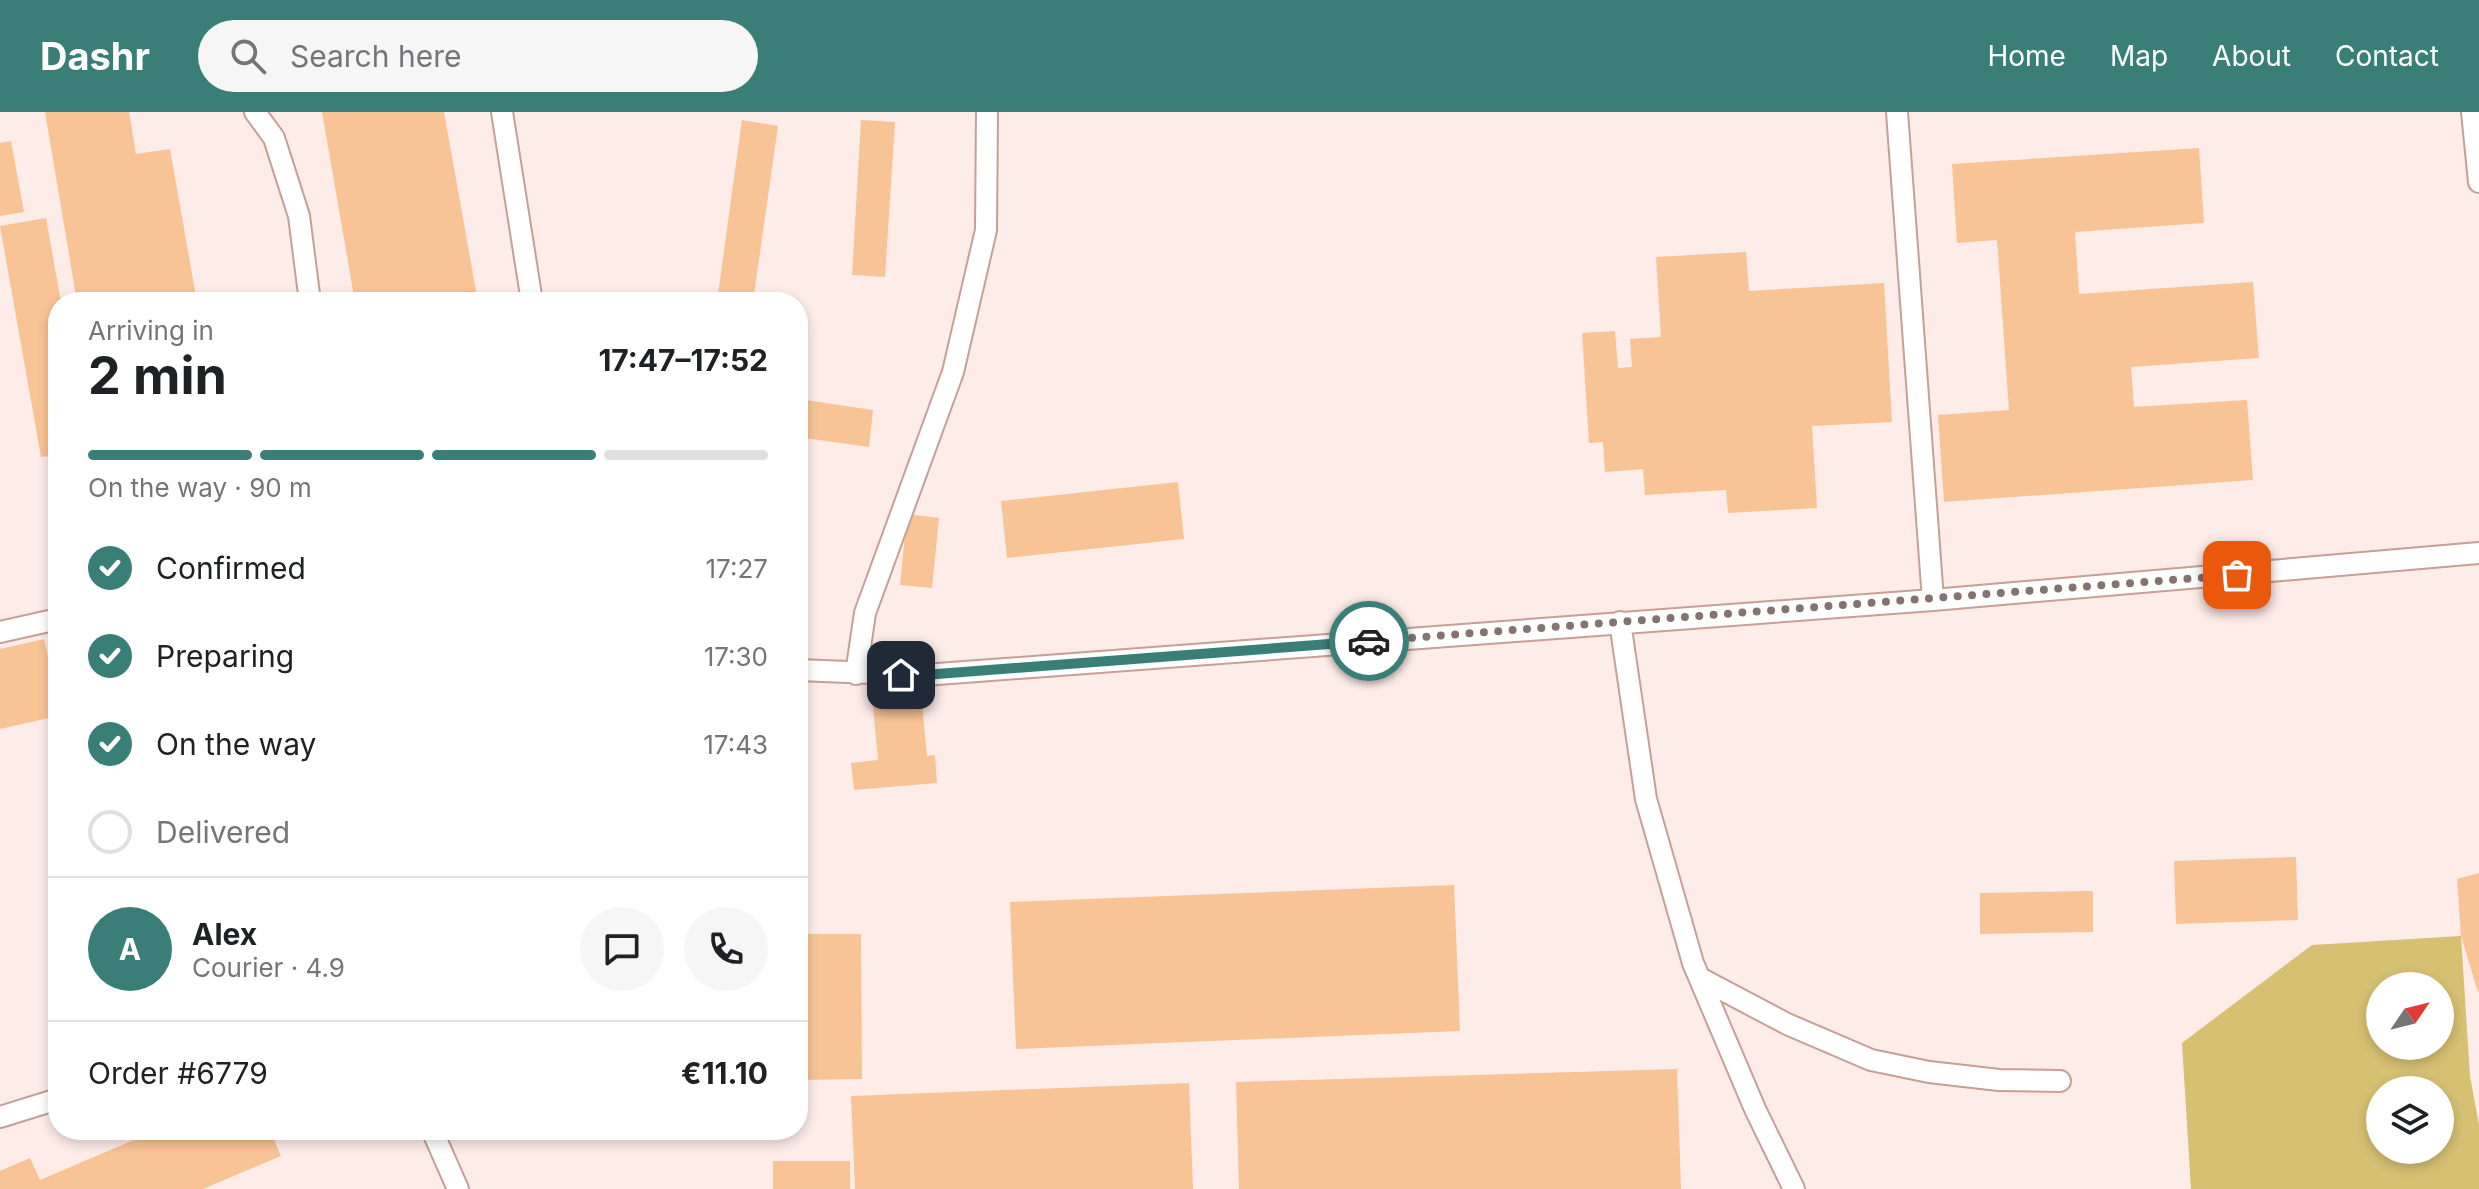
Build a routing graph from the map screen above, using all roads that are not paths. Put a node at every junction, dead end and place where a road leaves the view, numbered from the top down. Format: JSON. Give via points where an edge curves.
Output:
{"nodes":[{"id":1,"x":255,"y":112,"type":"edge"},
{"id":2,"x":502,"y":112,"type":"edge"},
{"id":3,"x":987,"y":112,"type":"edge"},
{"id":4,"x":1897,"y":112,"type":"edge"},
{"id":5,"x":2472,"y":112,"type":"edge"},
{"id":6,"x":2479,"y":182,"type":"edge"},
{"id":7,"x":309,"y":292,"type":"edge"},
{"id":8,"x":530,"y":292,"type":"edge"},
{"id":9,"x":2479,"y":553,"type":"edge"},
{"id":10,"x":1933,"y":600,"type":"junction"},
{"id":11,"x":48,"y":621,"type":"edge"},
{"id":12,"x":1620,"y":622,"type":"junction"},
{"id":13,"x":0,"y":632,"type":"edge"},
{"id":14,"x":808,"y":672,"type":"edge"},
{"id":15,"x":856,"y":674,"type":"junction"},
{"id":16,"x":1700,"y":978,"type":"junction"},
{"id":17,"x":2060,"y":1081,"type":"dead end"},
{"id":18,"x":48,"y":1102,"type":"edge"},
{"id":19,"x":0,"y":1117,"type":"edge"},
{"id":20,"x":436,"y":1140,"type":"edge"},
{"id":21,"x":458,"y":1189,"type":"edge"},
{"id":22,"x":1794,"y":1189,"type":"edge"}],
"edges":[{"from":1,"to":7,"type":"lane","via":[[274,138],[299,216]]},
{"from":2,"to":8,"type":"lane"},
{"from":3,"to":15,"type":"lane","via":[[986,230],[956,358],[865,613]]},
{"from":4,"to":10,"type":"lane"},
{"from":5,"to":6,"type":"lane"},
{"from":9,"to":10,"type":"lane"},
{"from":10,"to":12,"type":"lane"},
{"from":11,"to":13,"type":"lane"},
{"from":12,"to":15,"type":"lane","via":[[924,675]]},
{"from":12,"to":16,"type":"lane","via":[[1646,799]]},
{"from":14,"to":15,"type":"lane"},
{"from":16,"to":17,"type":"lane","via":[[1871,1060],[1999,1080]]},
{"from":16,"to":22,"type":"lane"},
{"from":18,"to":19,"type":"lane"},
{"from":20,"to":21,"type":"lane"}]}
